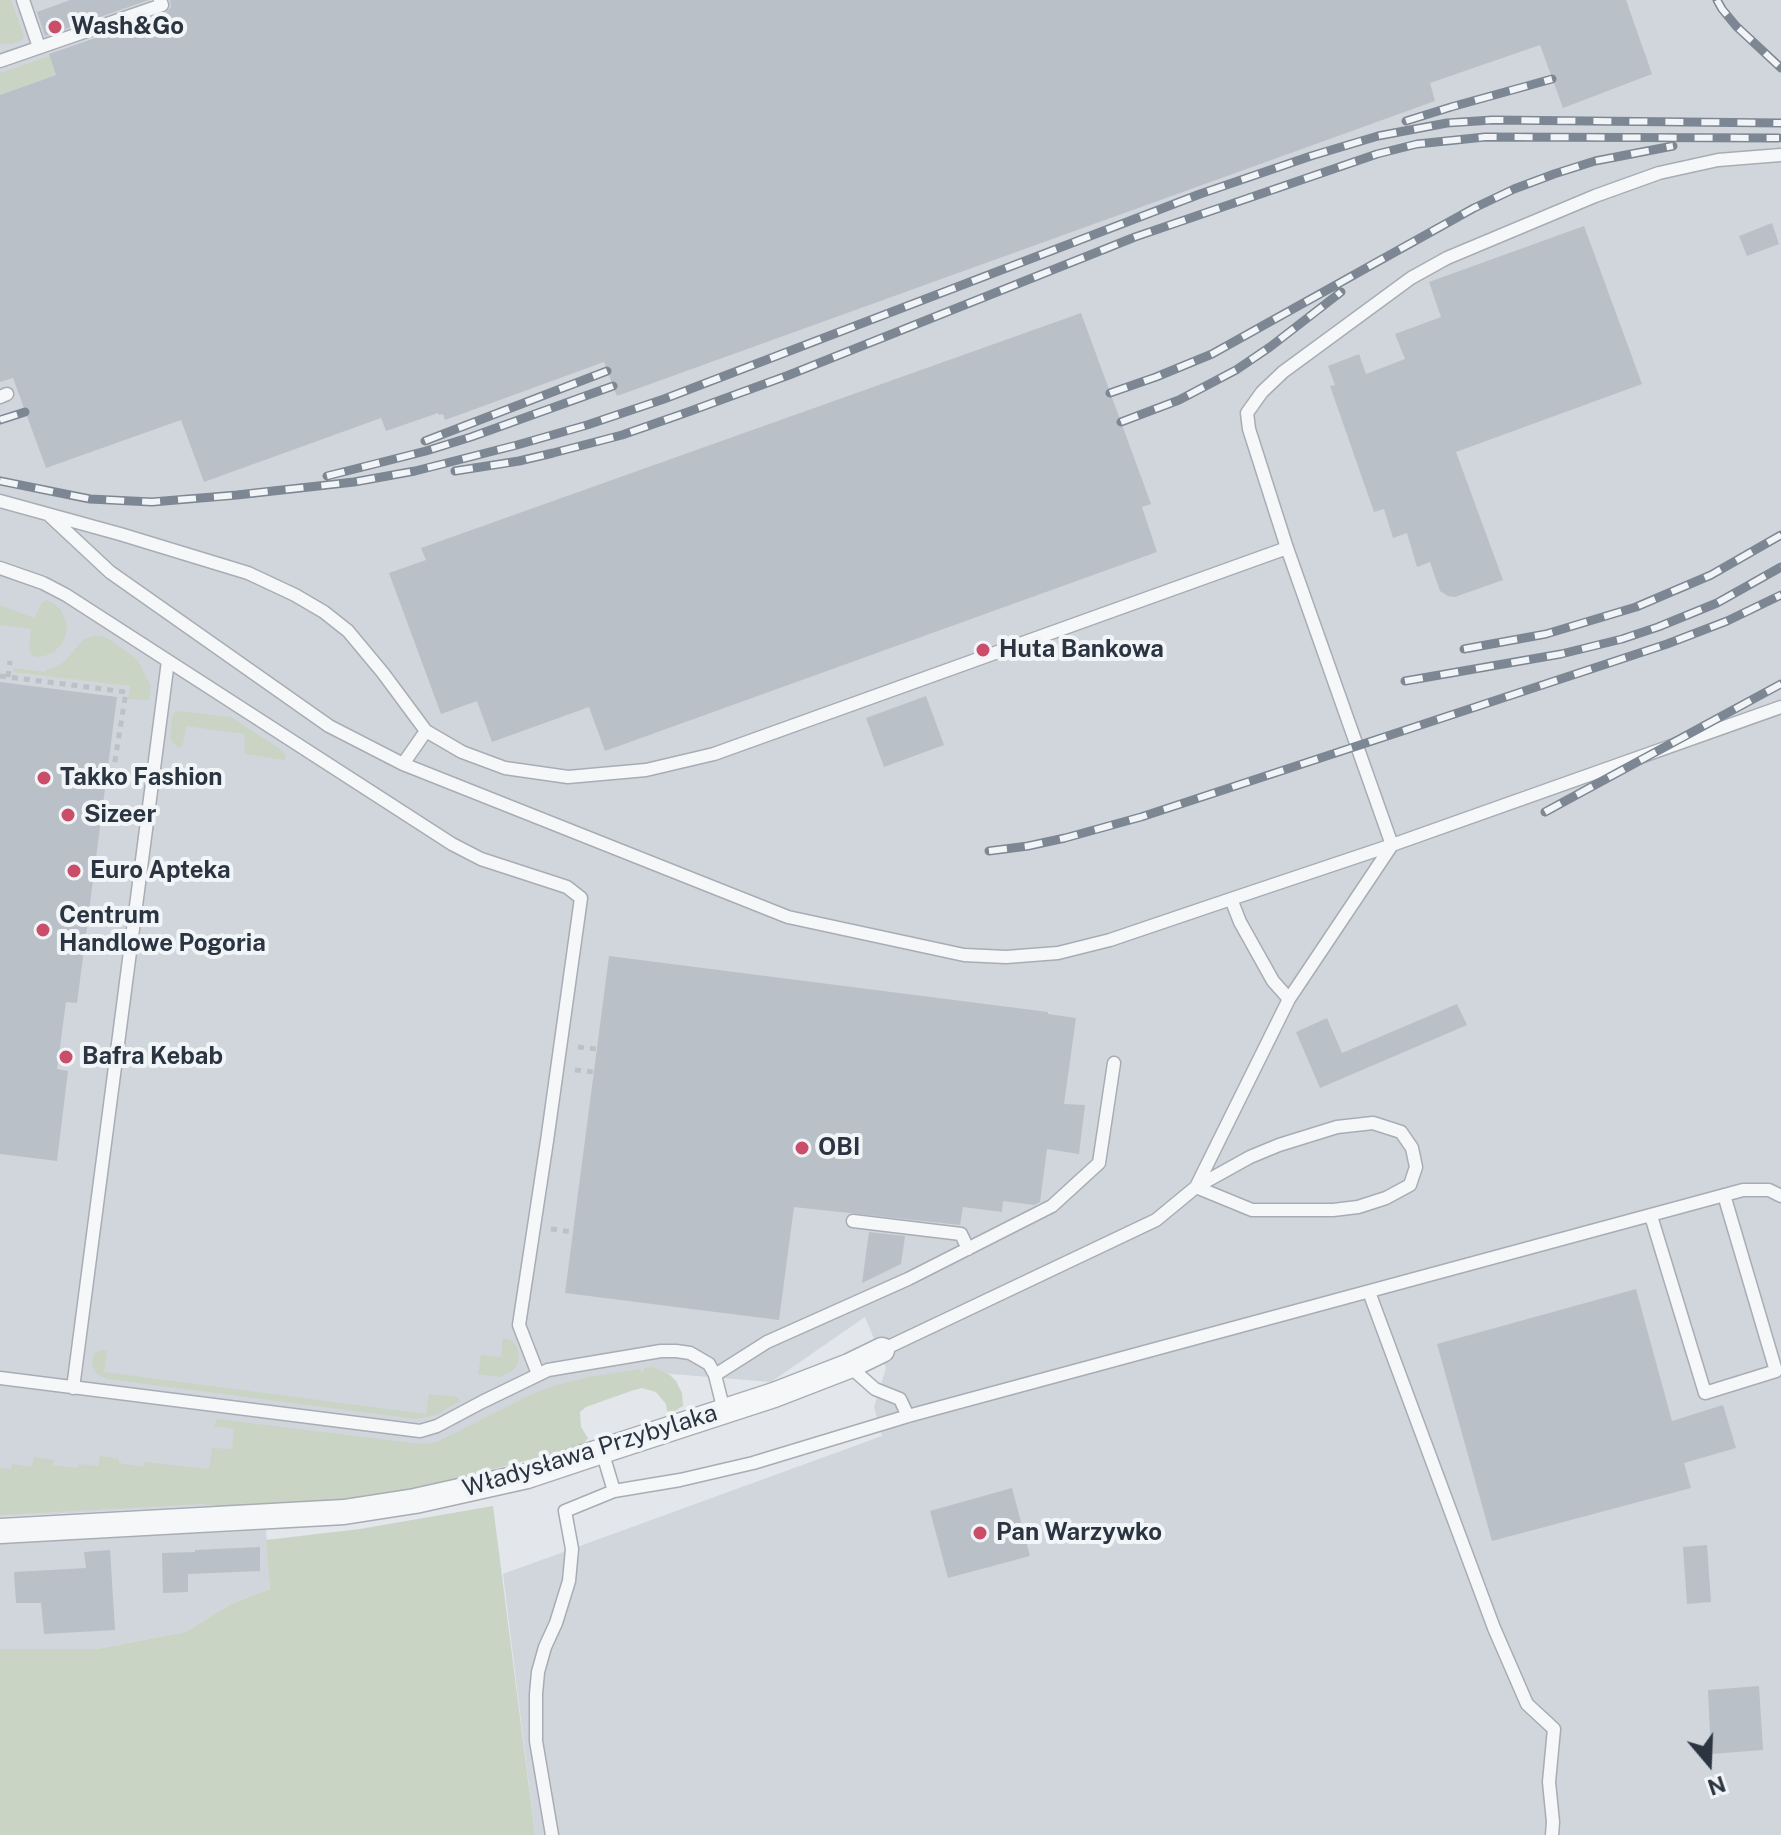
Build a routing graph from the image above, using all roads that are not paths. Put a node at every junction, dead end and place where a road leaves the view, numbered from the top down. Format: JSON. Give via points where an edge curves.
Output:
{"nodes":[{"id":1,"x":23,"y":0,"type":"edge"},
{"id":2,"x":160,"y":0,"type":"edge"},
{"id":3,"x":39,"y":47,"type":"junction"},
{"id":4,"x":0,"y":61,"type":"edge"},
{"id":5,"x":1781,"y":155,"type":"edge"},
{"id":6,"x":0,"y":501,"type":"edge"},
{"id":7,"x":50,"y":515,"type":"junction"},
{"id":8,"x":1287,"y":548,"type":"junction"},
{"id":9,"x":0,"y":568,"type":"edge"},
{"id":10,"x":168,"y":661,"type":"junction"},
{"id":11,"x":1781,"y":707,"type":"edge"},
{"id":12,"x":426,"y":731,"type":"junction"},
{"id":13,"x":403,"y":764,"type":"junction"},
{"id":14,"x":1392,"y":845,"type":"junction"},
{"id":15,"x":1231,"y":899,"type":"junction"},
{"id":16,"x":1289,"y":999,"type":"junction"},
{"id":17,"x":1114,"y":1063,"type":"dead end"},
{"id":18,"x":1196,"y":1187,"type":"junction"},
{"id":19,"x":1724,"y":1195,"type":"junction"},
{"id":20,"x":1781,"y":1196,"type":"edge"},
{"id":21,"x":1651,"y":1216,"type":"junction"},
{"id":22,"x":853,"y":1221,"type":"dead end"},
{"id":23,"x":968,"y":1249,"type":"junction"},
{"id":24,"x":1369,"y":1292,"type":"junction"},
{"id":25,"x":882,"y":1350,"type":"joint"},
{"id":26,"x":849,"y":1366,"type":"junction"},
{"id":27,"x":538,"y":1374,"type":"junction"},
{"id":28,"x":715,"y":1375,"type":"junction"},
{"id":29,"x":0,"y":1378,"type":"edge"},
{"id":30,"x":73,"y":1388,"type":"junction"},
{"id":31,"x":724,"y":1411,"type":"junction"},
{"id":32,"x":908,"y":1416,"type":"junction"},
{"id":33,"x":602,"y":1451,"type":"junction"},
{"id":34,"x":614,"y":1491,"type":"junction"},
{"id":35,"x":0,"y":1531,"type":"edge"},
{"id":36,"x":552,"y":1835,"type":"edge"},
{"id":37,"x":1552,"y":1835,"type":"edge"}],
"edges":[{"from":1,"to":3,"type":"lane"},
{"from":2,"to":3,"type":"lane","via":[[162,5]]},
{"from":3,"to":4,"type":"lane"},
{"from":5,"to":8,"type":"lane","via":[[1718,160],[1659,173],[1447,258],[1411,278],[1283,372],[1247,413]]},
{"from":6,"to":7,"type":"lane"},
{"from":7,"to":12,"type":"lane","via":[[248,573],[295,595],[348,631]]},
{"from":7,"to":13,"type":"lane","via":[[110,572],[329,726]]},
{"from":8,"to":12,"type":"lane","via":[[714,754],[646,770],[568,777],[505,768]]},
{"from":8,"to":14,"type":"lane"},
{"from":9,"to":10,"type":"lane","via":[[66,595]]},
{"from":10,"to":27,"type":"lane","via":[[452,844],[567,887],[581,898],[519,1325]]},
{"from":10,"to":30,"type":"lane"},
{"from":11,"to":14,"type":"lane"},
{"from":12,"to":13,"type":"lane"},
{"from":13,"to":15,"type":"lane","via":[[788,917],[964,955],[1058,953]]},
{"from":14,"to":15,"type":"lane"},
{"from":14,"to":16,"type":"lane"},
{"from":15,"to":16,"type":"lane","via":[[1273,981]]},
{"from":16,"to":18,"type":"lane"},
{"from":17,"to":23,"type":"lane","via":[[1099,1163],[1052,1206]]},
{"from":18,"to":18,"type":"lane","via":[[1252,1210],[1333,1210],[1386,1198],[1410,1185],[1416,1167],[1401,1132],[1373,1123],[1337,1127],[1279,1145]]},
{"from":18,"to":25,"type":"lane","via":[[1156,1220]]},
{"from":19,"to":20,"type":"lane","via":[[1769,1190]]},
{"from":19,"to":21,"type":"lane"},
{"from":19,"to":21,"type":"lane","via":[[1776,1371],[1705,1393]]},
{"from":21,"to":24,"type":"lane"},
{"from":22,"to":23,"type":"lane","via":[[961,1234]]},
{"from":23,"to":28,"type":"lane","via":[[767,1342]]},
{"from":24,"to":32,"type":"lane"},
{"from":24,"to":37,"type":"lane","via":[[1527,1704],[1554,1729]]},
{"from":25,"to":26,"type":"street","name":"Władysława Przybylaka"},
{"from":26,"to":31,"type":"street","name":"Władysława Przybylaka"},
{"from":26,"to":32,"type":"lane","via":[[875,1389],[900,1399]]},
{"from":27,"to":28,"type":"lane","via":[[676,1351],[699,1357]]},
{"from":27,"to":30,"type":"lane","via":[[420,1431]]},
{"from":28,"to":31,"type":"lane"},
{"from":29,"to":30,"type":"lane"},
{"from":31,"to":33,"type":"street","name":"Władysława Przybylaka"},
{"from":32,"to":34,"type":"lane","via":[[753,1463]]},
{"from":33,"to":34,"type":"lane"},
{"from":33,"to":35,"type":"street","name":"Władysława Przybylaka","via":[[527,1476],[344,1512]]},
{"from":34,"to":36,"type":"lane","via":[[565,1511],[572,1549],[569,1581],[545,1647],[536,1694],[536,1741]]}]}
